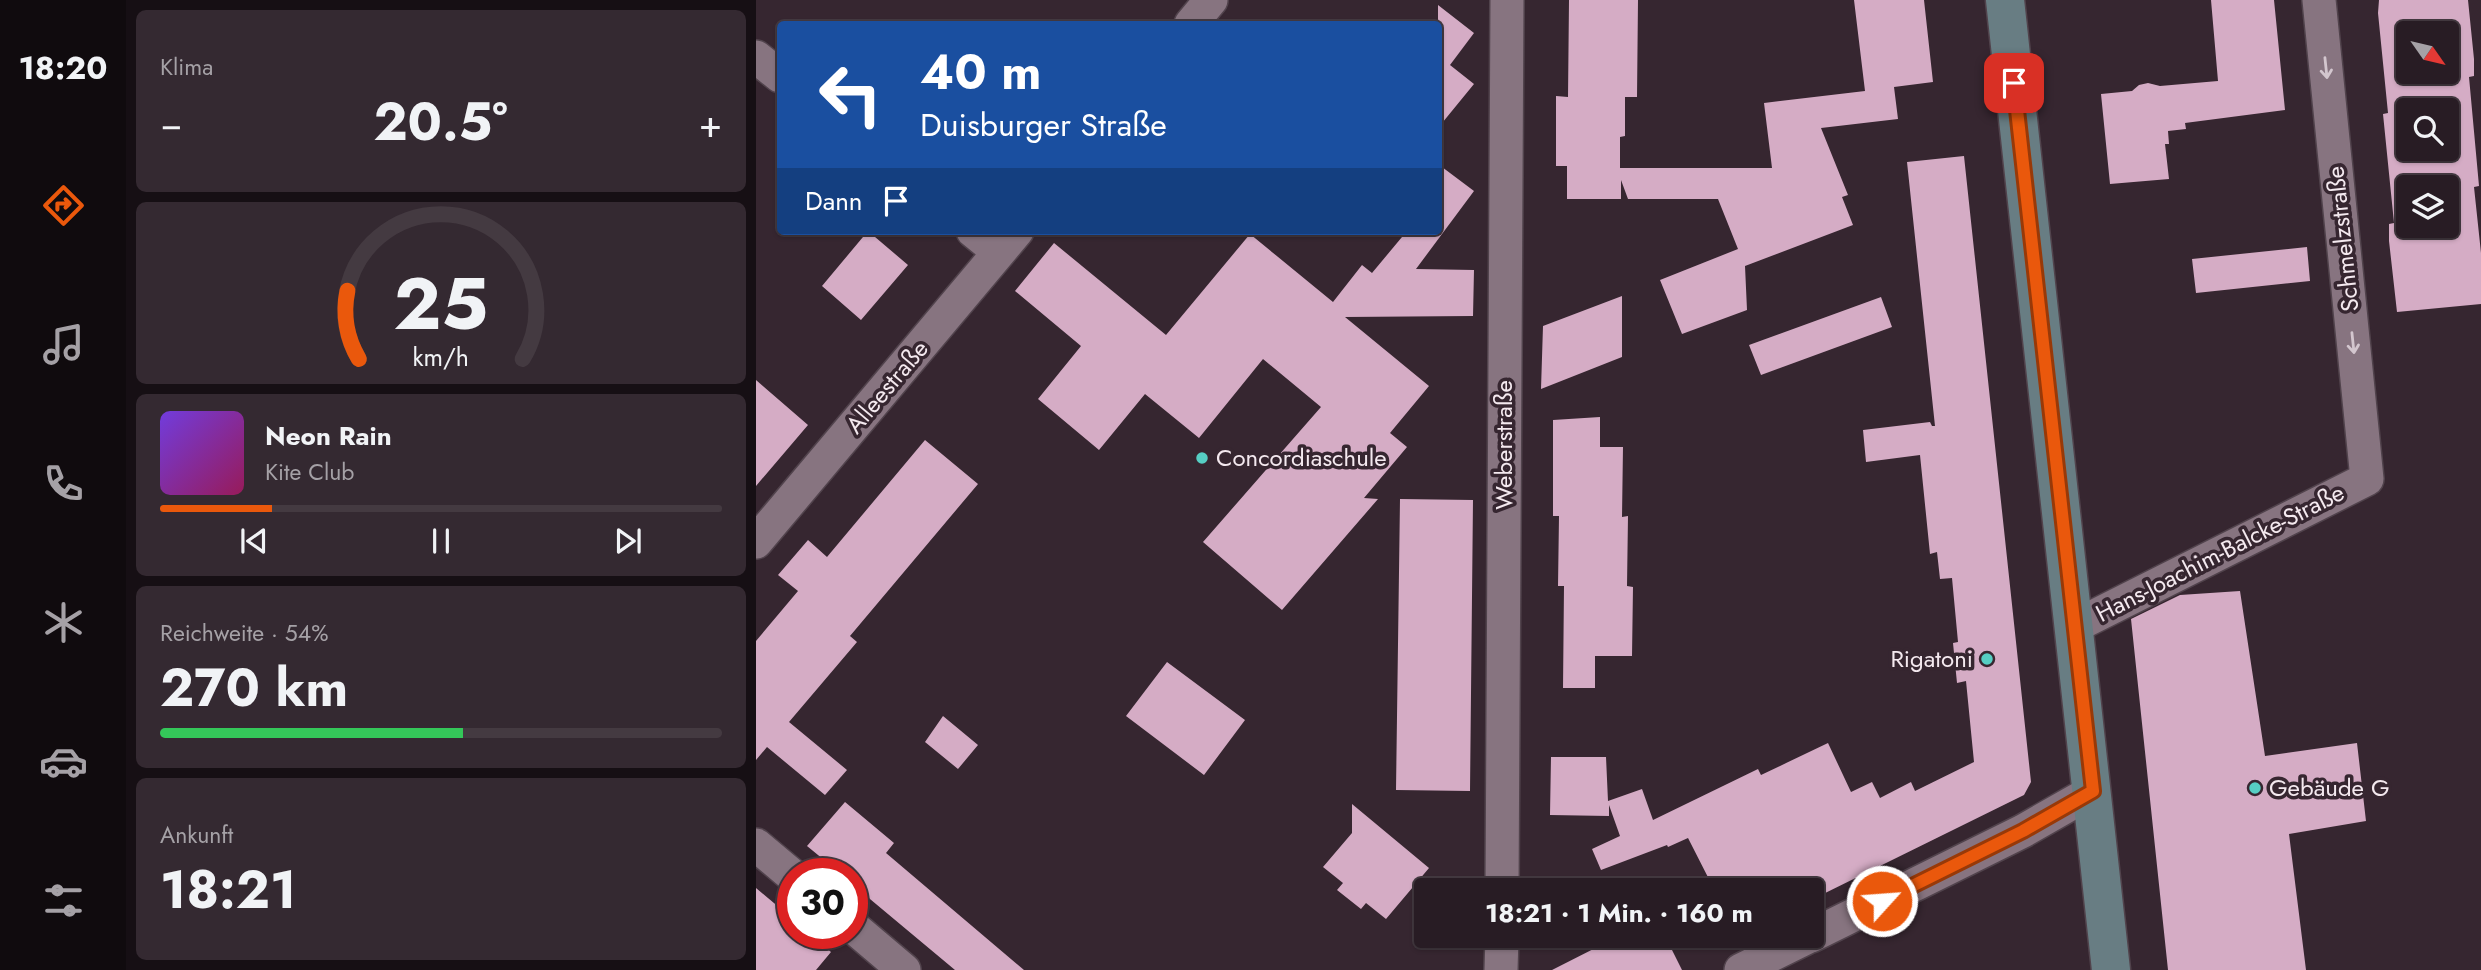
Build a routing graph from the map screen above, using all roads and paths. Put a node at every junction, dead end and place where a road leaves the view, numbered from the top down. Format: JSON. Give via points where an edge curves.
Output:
{"nodes":[{"id":1,"x":1211,"y":0,"type":"edge"},
{"id":2,"x":1507,"y":0,"type":"edge"},
{"id":3,"x":2005,"y":0,"type":"edge"},
{"id":4,"x":2319,"y":0,"type":"edge"},
{"id":5,"x":1194,"y":21,"type":"edge"},
{"id":6,"x":756,"y":57,"type":"edge"},
{"id":7,"x":777,"y":74,"type":"edge"},
{"id":8,"x":986,"y":235,"type":"edge"},
{"id":9,"x":1008,"y":242,"type":"edge"},
{"id":10,"x":2367,"y":478,"type":"joint"},
{"id":11,"x":756,"y":542,"type":"edge"},
{"id":12,"x":2073,"y":626,"type":"junction"},
{"id":13,"x":2093,"y":791,"type":"junction"},
{"id":14,"x":756,"y":845,"type":"edge"},
{"id":15,"x":777,"y":863,"type":"edge"},
{"id":16,"x":1502,"y":878,"type":"edge"},
{"id":17,"x":1824,"y":929,"type":"edge"},
{"id":18,"x":868,"y":940,"type":"edge"},
{"id":19,"x":1502,"y":948,"type":"edge"},
{"id":20,"x":1786,"y":948,"type":"edge"},
{"id":21,"x":904,"y":970,"type":"edge"},
{"id":22,"x":1501,"y":970,"type":"edge"},
{"id":23,"x":1741,"y":970,"type":"edge"},
{"id":24,"x":2111,"y":970,"type":"edge"}],
"edges":[{"from":1,"to":5,"type":"street"},
{"from":2,"to":16,"type":"street","name":"Weberstraße"},
{"from":3,"to":12,"type":"main road"},
{"from":4,"to":10,"type":"street","name":"Schmelzstraße","one_way":true},
{"from":6,"to":7,"type":"street"},
{"from":8,"to":9,"type":"street"},
{"from":9,"to":11,"type":"street","name":"Alleestraße"},
{"from":10,"to":12,"type":"street","name":"Hans-Joachim-Balcke-Straße"},
{"from":12,"to":13,"type":"main road"},
{"from":13,"to":17,"type":"street","via":[[2023,831]]},
{"from":13,"to":24,"type":"main road"},
{"from":14,"to":15,"type":"street"},
{"from":18,"to":21,"type":"street"},
{"from":19,"to":22,"type":"street"},
{"from":20,"to":23,"type":"street"}]}
